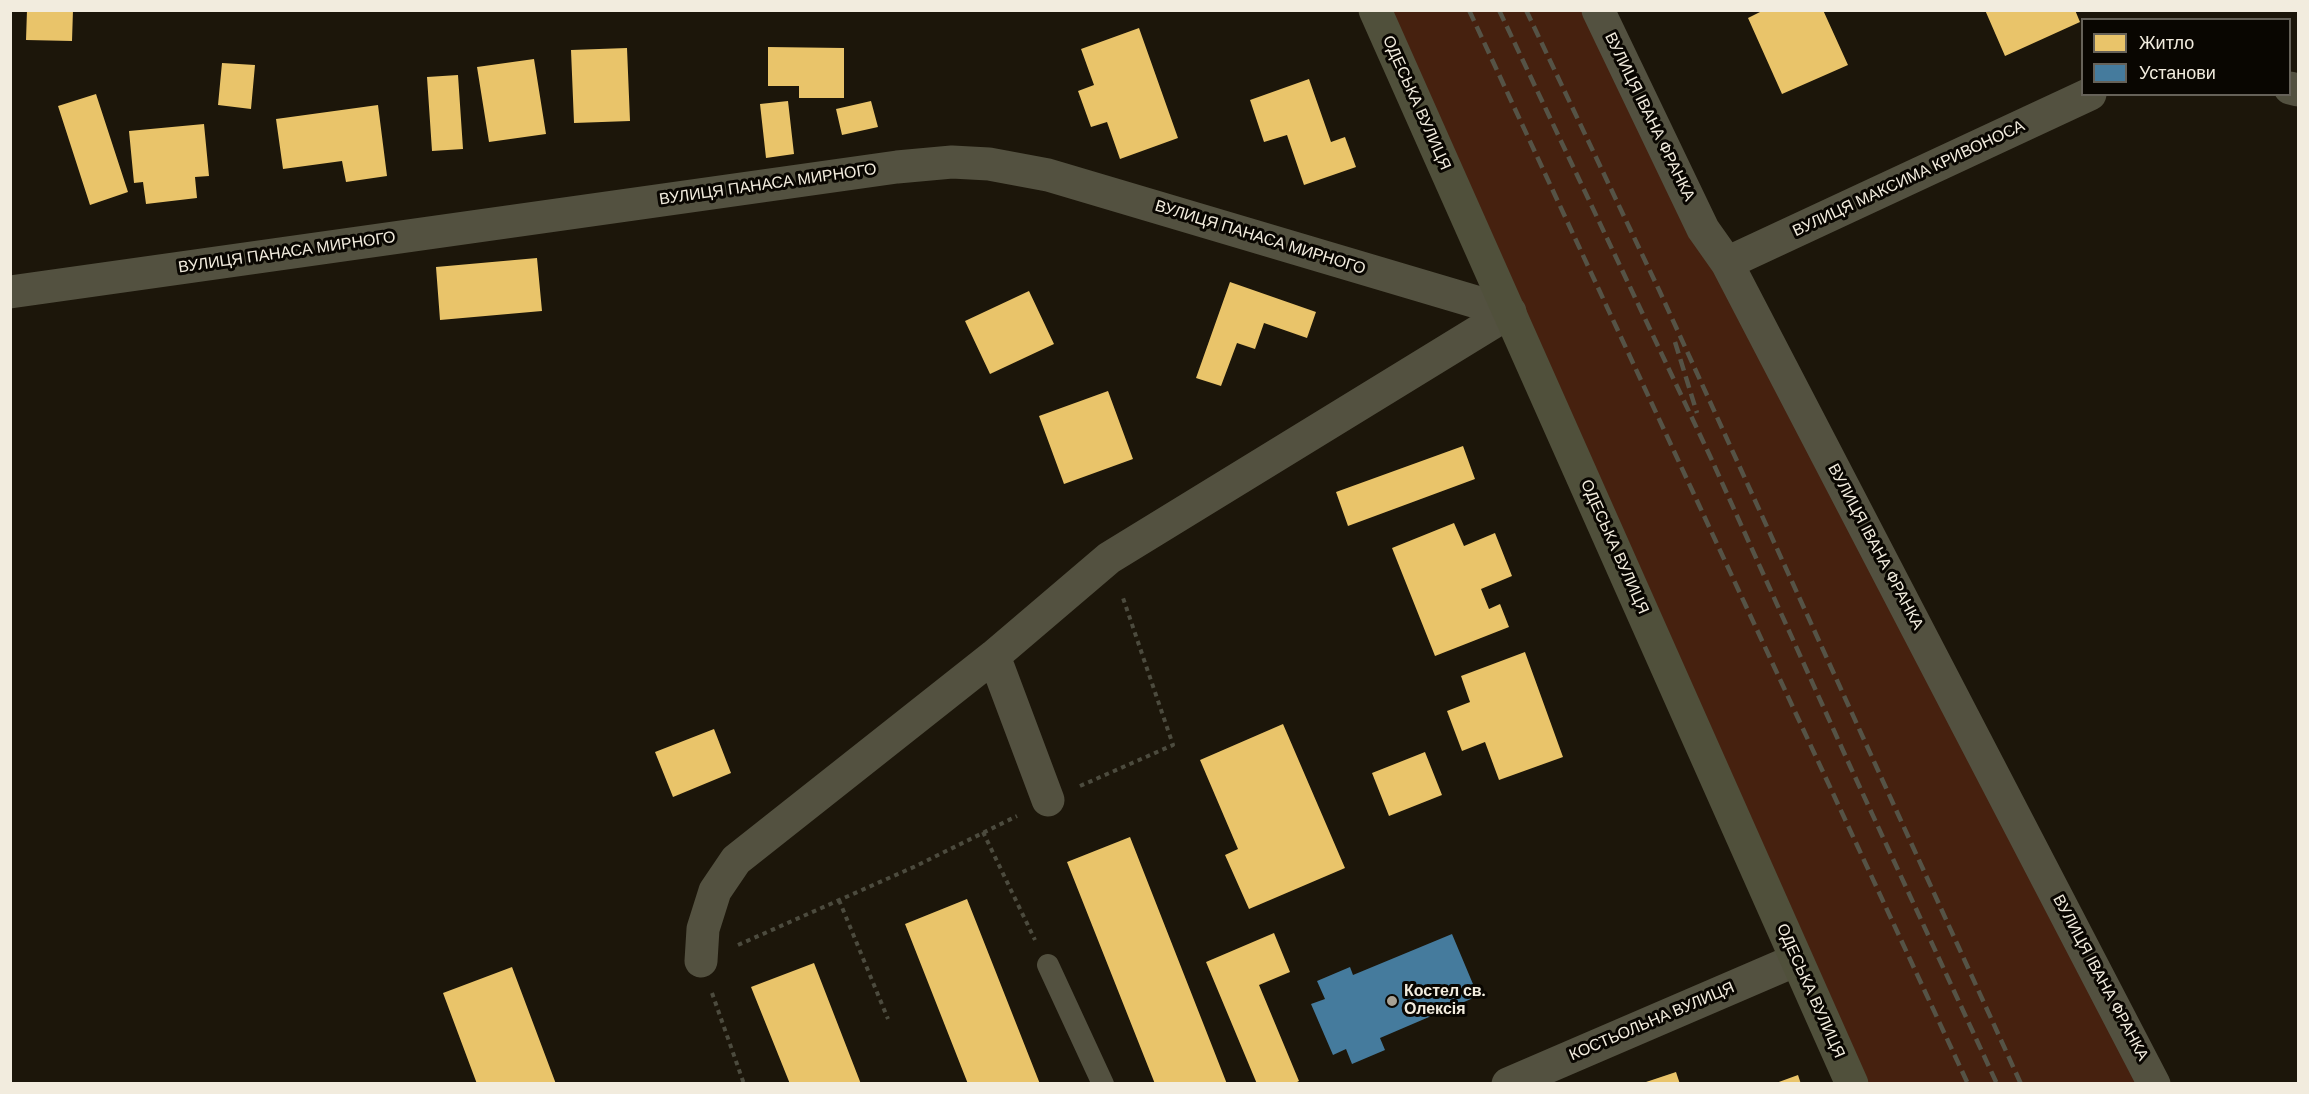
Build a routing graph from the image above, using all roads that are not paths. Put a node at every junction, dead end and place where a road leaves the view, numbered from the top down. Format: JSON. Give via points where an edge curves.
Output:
{"nodes":[{"id":1,"x":1375,"y":10,"type":"edge"},
{"id":2,"x":1598,"y":10,"type":"edge"},
{"id":3,"x":2086,"y":96,"type":"edge"},
{"id":4,"x":1727,"y":263,"type":"junction"},
{"id":5,"x":10,"y":292,"type":"edge"},
{"id":6,"x":1510,"y":312,"type":"junction"},
{"id":7,"x":994,"y":656,"type":"junction"},
{"id":8,"x":1048,"y":800,"type":"road end"},
{"id":9,"x":1796,"y":960,"type":"junction"},
{"id":10,"x":701,"y":961,"type":"road end"},
{"id":11,"x":1048,"y":965,"type":"road end"},
{"id":12,"x":1103,"y":1083,"type":"edge"},
{"id":13,"x":1508,"y":1083,"type":"edge"},
{"id":14,"x":1852,"y":1083,"type":"edge"},
{"id":15,"x":2154,"y":1083,"type":"edge"}],
"edges":[{"from":1,"to":6,"type":"main road","name":"ОДЕСЬКА ВУЛИЦЯ"},
{"from":2,"to":4,"type":"street","name":"ВУЛИЦЯ ІВАНА ФРАНКА","via":[[1703,229]]},
{"from":3,"to":4,"type":"street","name":"ВУЛИЦЯ МАКСИМА КРИВОНОСА"},
{"from":4,"to":15,"type":"street","name":"ВУЛИЦЯ ІВАНА ФРАНКА"},
{"from":5,"to":6,"type":"street","name":"ВУЛИЦЯ ПАНАСА МИРНОГО","via":[[952,162],[1048,175]]},
{"from":6,"to":7,"type":"street","via":[[1109,558]]},
{"from":6,"to":9,"type":"main road","name":"ОДЕСЬКА ВУЛИЦЯ"},
{"from":7,"to":8,"type":"street"},
{"from":7,"to":10,"type":"street","via":[[736,860],[715,891],[703,929]]},
{"from":9,"to":13,"type":"street","name":"КОСТЬОЛЬНА ВУЛИЦЯ"},
{"from":9,"to":14,"type":"main road","name":"ОДЕСЬКА ВУЛИЦЯ"},
{"from":11,"to":12,"type":"lane"}]}
